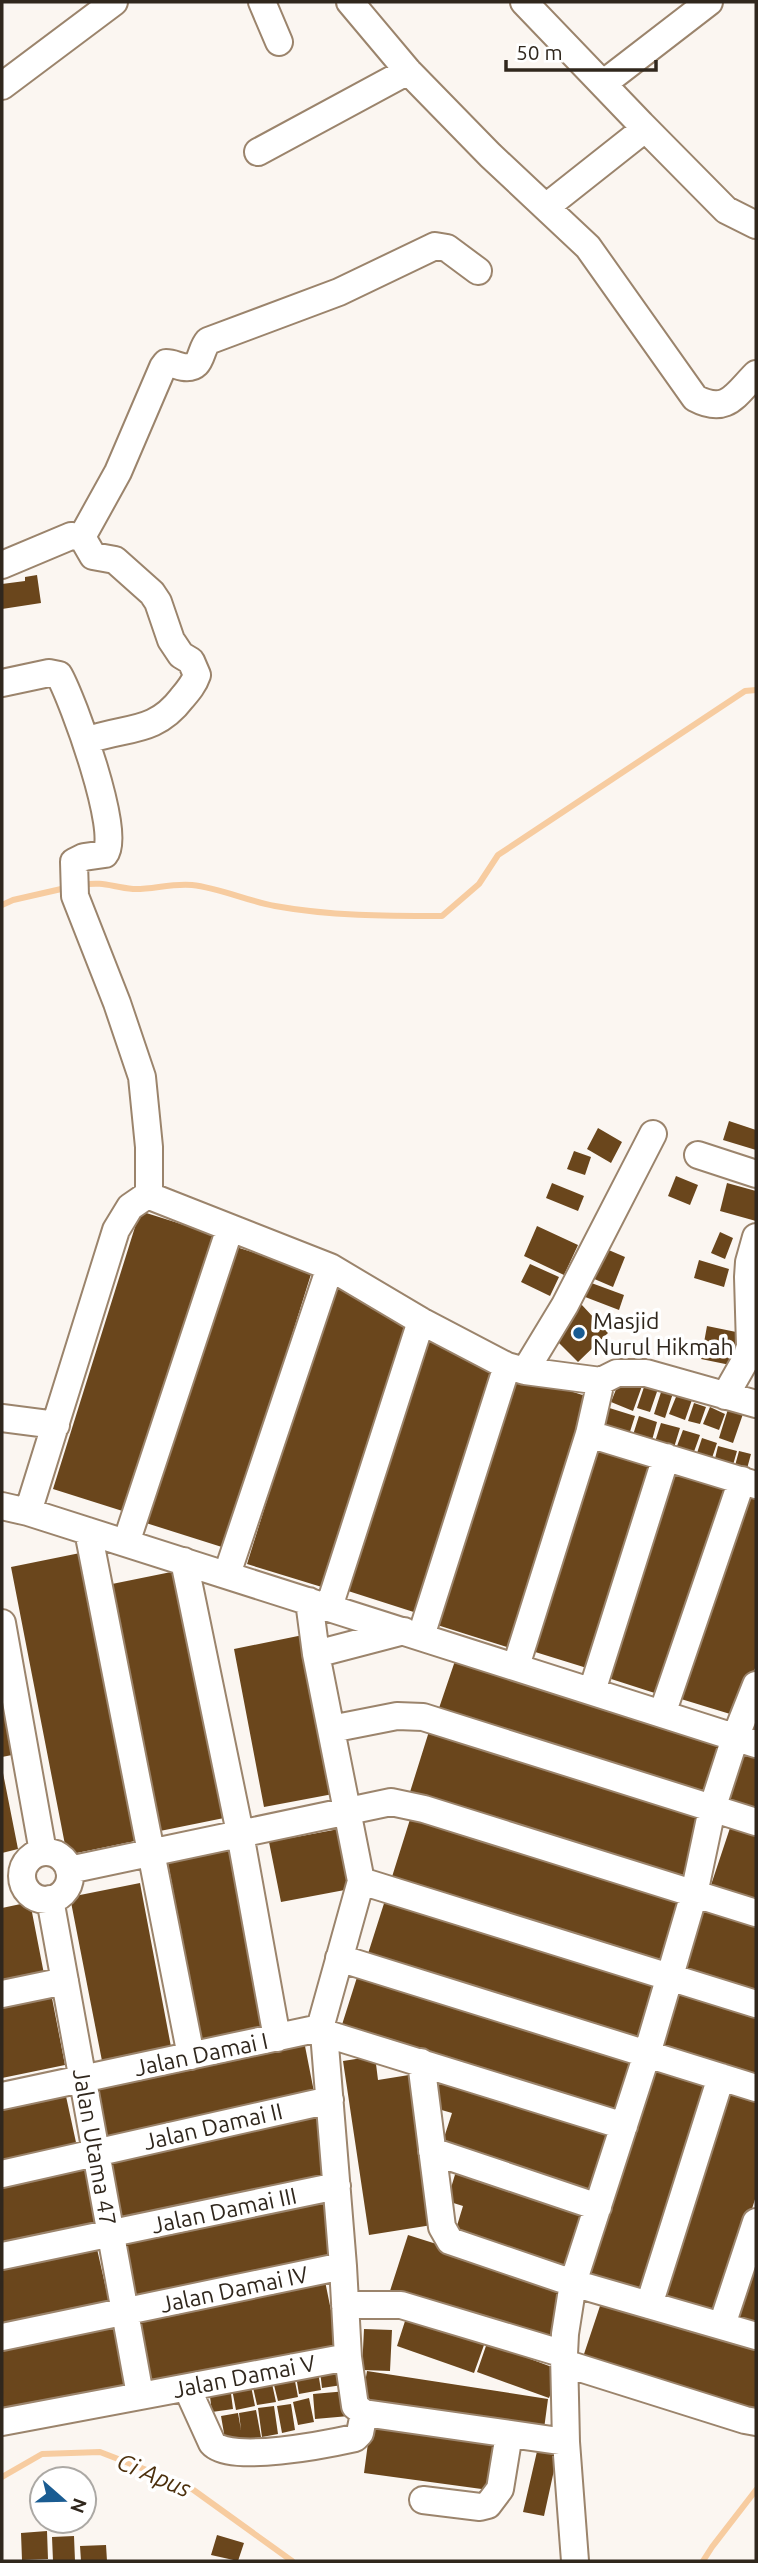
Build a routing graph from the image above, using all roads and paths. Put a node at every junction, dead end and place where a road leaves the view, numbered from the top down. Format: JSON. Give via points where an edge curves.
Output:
{"nodes":[{"id":1,"x":114,"y":2,"type":"edge"},
{"id":2,"x":262,"y":2,"type":"edge"},
{"id":3,"x":350,"y":2,"type":"edge"},
{"id":4,"x":524,"y":2,"type":"edge"},
{"id":5,"x":709,"y":2,"type":"edge"},
{"id":6,"x":279,"y":41,"type":"dead end"},
{"id":7,"x":408,"y":71,"type":"junction"},
{"id":8,"x":604,"y":83,"type":"junction"},
{"id":9,"x":2,"y":86,"type":"edge"},
{"id":10,"x":641,"y":124,"type":"junction"},
{"id":11,"x":258,"y":152,"type":"dead end"},
{"id":12,"x":546,"y":207,"type":"junction"},
{"id":13,"x":752,"y":217,"type":"edge"},
{"id":14,"x":478,"y":271,"type":"dead end"},
{"id":15,"x":756,"y":374,"type":"edge"},
{"id":16,"x":82,"y":537,"type":"junction"},
{"id":17,"x":2,"y":565,"type":"edge"},
{"id":18,"x":2,"y":683,"type":"edge"},
{"id":19,"x":86,"y":741,"type":"junction"},
{"id":20,"x":653,"y":1134,"type":"dead end"},
{"id":21,"x":698,"y":1155,"type":"dead end"},
{"id":22,"x":756,"y":1174,"type":"edge"},
{"id":23,"x":147,"y":1195,"type":"junction"},
{"id":24,"x":230,"y":1228,"type":"junction"},
{"id":25,"x":756,"y":1237,"type":"edge"},
{"id":26,"x":330,"y":1267,"type":"junction"},
{"id":27,"x":421,"y":1321,"type":"junction"},
{"id":28,"x":516,"y":1369,"type":"junction"},
{"id":29,"x":601,"y":1381,"type":"junction"},
{"id":30,"x":725,"y":1396,"type":"junction"},
{"id":31,"x":756,"y":1404,"type":"edge"},
{"id":32,"x":2,"y":1418,"type":"edge"},
{"id":33,"x":56,"y":1425,"type":"junction"},
{"id":34,"x":589,"y":1434,"type":"junction"},
{"id":35,"x":666,"y":1457,"type":"junction"},
{"id":36,"x":749,"y":1482,"type":"edge"},
{"id":37,"x":2,"y":1506,"type":"edge"},
{"id":38,"x":28,"y":1512,"type":"junction"},
{"id":39,"x":88,"y":1531,"type":"junction"},
{"id":40,"x":126,"y":1542,"type":"junction"},
{"id":41,"x":184,"y":1561,"type":"junction"},
{"id":42,"x":227,"y":1574,"type":"junction"},
{"id":43,"x":319,"y":1604,"type":"junction"},
{"id":44,"x":2,"y":1623,"type":"edge"},
{"id":45,"x":412,"y":1633,"type":"junction"},
{"id":46,"x":316,"y":1654,"type":"junction"},
{"id":47,"x":516,"y":1666,"type":"junction"},
{"id":48,"x":756,"y":1685,"type":"edge"},
{"id":49,"x":592,"y":1691,"type":"junction"},
{"id":50,"x":662,"y":1714,"type":"junction"},
{"id":51,"x":331,"y":1729,"type":"junction"},
{"id":52,"x":746,"y":1741,"type":"edge"},
{"id":53,"x":712,"y":1808,"type":"junction"},
{"id":54,"x":348,"y":1811,"type":"junction"},
{"id":55,"x":756,"y":1822,"type":"edge"},
{"id":56,"x":240,"y":1835,"type":"junction"},
{"id":57,"x":43,"y":1852,"type":"junction"},
{"id":58,"x":151,"y":1853,"type":"junction"},
{"id":59,"x":69,"y":1870,"type":"junction"},
{"id":60,"x":361,"y":1881,"type":"junction"},
{"id":61,"x":13,"y":1887,"type":"edge"},
{"id":62,"x":695,"y":1894,"type":"junction"},
{"id":63,"x":50,"y":1899,"type":"junction"},
{"id":64,"x":756,"y":1913,"type":"edge"},
{"id":65,"x":340,"y":1958,"type":"junction"},
{"id":66,"x":670,"y":1976,"type":"junction"},
{"id":67,"x":65,"y":1981,"type":"junction"},
{"id":68,"x":2,"y":1994,"type":"edge"},
{"id":69,"x":756,"y":2004,"type":"edge"},
{"id":70,"x":322,"y":2031,"type":"junction"},
{"id":71,"x":277,"y":2038,"type":"junction"},
{"id":72,"x":647,"y":2054,"type":"junction"},
{"id":73,"x":191,"y":2056,"type":"junction"},
{"id":74,"x":421,"y":2062,"type":"junction"},
{"id":75,"x":721,"y":2077,"type":"junction"},
{"id":76,"x":82,"y":2081,"type":"junction"},
{"id":77,"x":756,"y":2088,"type":"edge"},
{"id":78,"x":2,"y":2096,"type":"edge"},
{"id":79,"x":330,"y":2100,"type":"junction"},
{"id":80,"x":624,"y":2126,"type":"junction"},
{"id":81,"x":432,"y":2151,"type":"junction"},
{"id":82,"x":96,"y":2153,"type":"junction"},
{"id":83,"x":2,"y":2174,"type":"edge"},
{"id":84,"x":337,"y":2186,"type":"junction"},
{"id":85,"x":598,"y":2207,"type":"junction"},
{"id":86,"x":756,"y":2222,"type":"edge"},
{"id":87,"x":110,"y":2233,"type":"junction"},
{"id":88,"x":2,"y":2256,"type":"edge"},
{"id":89,"x":343,"y":2266,"type":"junction"},
{"id":90,"x":573,"y":2283,"type":"junction"},
{"id":91,"x":345,"y":2305,"type":"junction"},
{"id":92,"x":649,"y":2305,"type":"junction"},
{"id":93,"x":125,"y":2313,"type":"junction"},
{"id":94,"x":722,"y":2325,"type":"junction"},
{"id":95,"x":756,"y":2336,"type":"edge"},
{"id":96,"x":2,"y":2337,"type":"edge"},
{"id":97,"x":348,"y":2357,"type":"junction"},
{"id":98,"x":564,"y":2359,"type":"junction"},
{"id":99,"x":187,"y":2388,"type":"junction"},
{"id":100,"x":140,"y":2395,"type":"junction"},
{"id":101,"x":364,"y":2413,"type":"junction"},
{"id":102,"x":2,"y":2422,"type":"edge"},
{"id":103,"x":756,"y":2422,"type":"edge"},
{"id":104,"x":509,"y":2434,"type":"junction"},
{"id":105,"x":566,"y":2442,"type":"junction"},
{"id":106,"x":423,"y":2500,"type":"dead end"},
{"id":107,"x":575,"y":2561,"type":"edge"}],
"edges":[{"from":1,"to":9,"type":"street"},
{"from":2,"to":6,"type":"street"},
{"from":3,"to":7,"type":"street"},
{"from":4,"to":8,"type":"street"},
{"from":5,"to":8,"type":"street"},
{"from":7,"to":11,"type":"street"},
{"from":7,"to":12,"type":"street"},
{"from":8,"to":10,"type":"street"},
{"from":10,"to":12,"type":"street","via":[[637,135]]},
{"from":10,"to":13,"type":"street","via":[[720,204]]},
{"from":12,"to":15,"type":"street","via":[[588,247],[695,398],[715,406],[726,404]]},
{"from":14,"to":16,"type":"street","via":[[447,248],[435,246],[339,292],[208,341],[196,366],[166,363],[118,472]]},
{"from":16,"to":17,"type":"street","via":[[71,536]]},
{"from":16,"to":19,"type":"street","via":[[93,556],[115,560],[152,593],[171,640],[195,666],[197,675],[161,720]]},
{"from":18,"to":19,"type":"street","via":[[56,673],[72,700]]},
{"from":19,"to":23,"type":"street","via":[[109,845],[102,855],[76,860],[74,885],[142,1077],[149,1147]]},
{"from":20,"to":28,"type":"street","via":[[565,1305]]},
{"from":21,"to":22,"type":"street"},
{"from":23,"to":24,"type":"street"},
{"from":23,"to":33,"type":"street","via":[[130,1207],[116,1230]]},
{"from":24,"to":26,"type":"street"},
{"from":24,"to":40,"type":"street"},
{"from":25,"to":30,"type":"street","via":[[748,1277],[750,1346]]},
{"from":26,"to":27,"type":"street"},
{"from":26,"to":42,"type":"street"},
{"from":27,"to":28,"type":"street"},
{"from":27,"to":43,"type":"street"},
{"from":28,"to":29,"type":"street"},
{"from":28,"to":45,"type":"street"},
{"from":29,"to":30,"type":"street","via":[[634,1371]]},
{"from":29,"to":34,"type":"street"},
{"from":30,"to":31,"type":"street"},
{"from":32,"to":33,"type":"street"},
{"from":33,"to":38,"type":"street"},
{"from":34,"to":35,"type":"street"},
{"from":34,"to":47,"type":"street"},
{"from":35,"to":36,"type":"street"},
{"from":35,"to":49,"type":"street"},
{"from":36,"to":50,"type":"street"},
{"from":37,"to":38,"type":"street"},
{"from":38,"to":39,"type":"street"},
{"from":39,"to":40,"type":"street"},
{"from":39,"to":58,"type":"street"},
{"from":40,"to":41,"type":"street"},
{"from":41,"to":42,"type":"street"},
{"from":41,"to":56,"type":"street"},
{"from":42,"to":43,"type":"street"},
{"from":43,"to":45,"type":"street"},
{"from":43,"to":46,"type":"street"},
{"from":44,"to":57,"type":"street"},
{"from":45,"to":46,"type":"street"},
{"from":45,"to":47,"type":"street"},
{"from":46,"to":51,"type":"street"},
{"from":47,"to":49,"type":"street"},
{"from":48,"to":52,"type":"street"},
{"from":49,"to":50,"type":"street"},
{"from":50,"to":52,"type":"street"},
{"from":51,"to":53,"type":"street","via":[[397,1716],[423,1717]]},
{"from":51,"to":54,"type":"street"},
{"from":52,"to":53,"type":"street"},
{"from":53,"to":55,"type":"street"},
{"from":53,"to":62,"type":"street"},
{"from":54,"to":56,"type":"street"},
{"from":54,"to":60,"type":"street"},
{"from":54,"to":62,"type":"street","via":[[391,1802],[424,1809]]},
{"from":56,"to":58,"type":"street"},
{"from":56,"to":71,"type":"street"},
{"from":57,"to":59,"type":"street","via":[[62,1858]]},
{"from":57,"to":61,"type":"street","via":[[30,1858]]},
{"from":58,"to":59,"type":"street"},
{"from":58,"to":73,"type":"street"},
{"from":59,"to":63,"type":"street","via":[[68,1885]]},
{"from":60,"to":65,"type":"street"},
{"from":60,"to":66,"type":"street"},
{"from":61,"to":63,"type":"street"},
{"from":62,"to":64,"type":"street"},
{"from":62,"to":66,"type":"street"},
{"from":63,"to":67,"type":"street","name":"Jalan Utama 47"},
{"from":65,"to":70,"type":"street"},
{"from":65,"to":72,"type":"street"},
{"from":66,"to":69,"type":"street"},
{"from":66,"to":72,"type":"street"},
{"from":67,"to":68,"type":"street"},
{"from":67,"to":76,"type":"street","name":"Jalan Utama 47"},
{"from":70,"to":71,"type":"street","name":"Jalan Damai I"},
{"from":70,"to":74,"type":"street"},
{"from":70,"to":79,"type":"street"},
{"from":71,"to":73,"type":"street","name":"Jalan Damai I"},
{"from":72,"to":75,"type":"street"},
{"from":72,"to":80,"type":"street"},
{"from":73,"to":76,"type":"street","name":"Jalan Damai I"},
{"from":74,"to":80,"type":"street"},
{"from":74,"to":81,"type":"street"},
{"from":75,"to":77,"type":"street"},
{"from":75,"to":92,"type":"street"},
{"from":76,"to":78,"type":"street","name":"Jalan Damai I"},
{"from":76,"to":82,"type":"street","name":"Jalan Utama 47"},
{"from":79,"to":82,"type":"street","name":"Jalan Damai II"},
{"from":79,"to":84,"type":"street"},
{"from":80,"to":85,"type":"street"},
{"from":81,"to":85,"type":"street"},
{"from":81,"to":90,"type":"street","via":[[442,2227],[450,2241]]},
{"from":82,"to":83,"type":"street","name":"Jalan Damai II"},
{"from":82,"to":87,"type":"street","name":"Jalan Utama 47"},
{"from":84,"to":87,"type":"street","name":"Jalan Damai III"},
{"from":84,"to":89,"type":"street"},
{"from":85,"to":90,"type":"street"},
{"from":86,"to":94,"type":"street"},
{"from":87,"to":88,"type":"street","name":"Jalan Damai III"},
{"from":87,"to":93,"type":"street","name":"Jalan Utama 47"},
{"from":89,"to":91,"type":"street"},
{"from":89,"to":93,"type":"street","name":"Jalan Damai IV"},
{"from":90,"to":92,"type":"street"},
{"from":90,"to":98,"type":"street"},
{"from":91,"to":97,"type":"street"},
{"from":91,"to":98,"type":"street","via":[[401,2305]]},
{"from":92,"to":94,"type":"street"},
{"from":93,"to":96,"type":"street","name":"Jalan Damai IV"},
{"from":93,"to":100,"type":"street","name":"Jalan Utama 47"},
{"from":94,"to":95,"type":"street"},
{"from":97,"to":99,"type":"street","name":"Jalan Damai V"},
{"from":97,"to":101,"type":"street","via":[[353,2400]]},
{"from":98,"to":103,"type":"street"},
{"from":98,"to":105,"type":"street"},
{"from":99,"to":100,"type":"street","name":"Jalan Damai V"},
{"from":99,"to":101,"type":"street","via":[[212,2443],[229,2452],[309,2448],[355,2438]]},
{"from":100,"to":102,"type":"street","name":"Jalan Damai V"},
{"from":101,"to":104,"type":"street"},
{"from":104,"to":105,"type":"street"},
{"from":104,"to":106,"type":"street","via":[[500,2489],[488,2505]]},
{"from":105,"to":107,"type":"street"}]}
